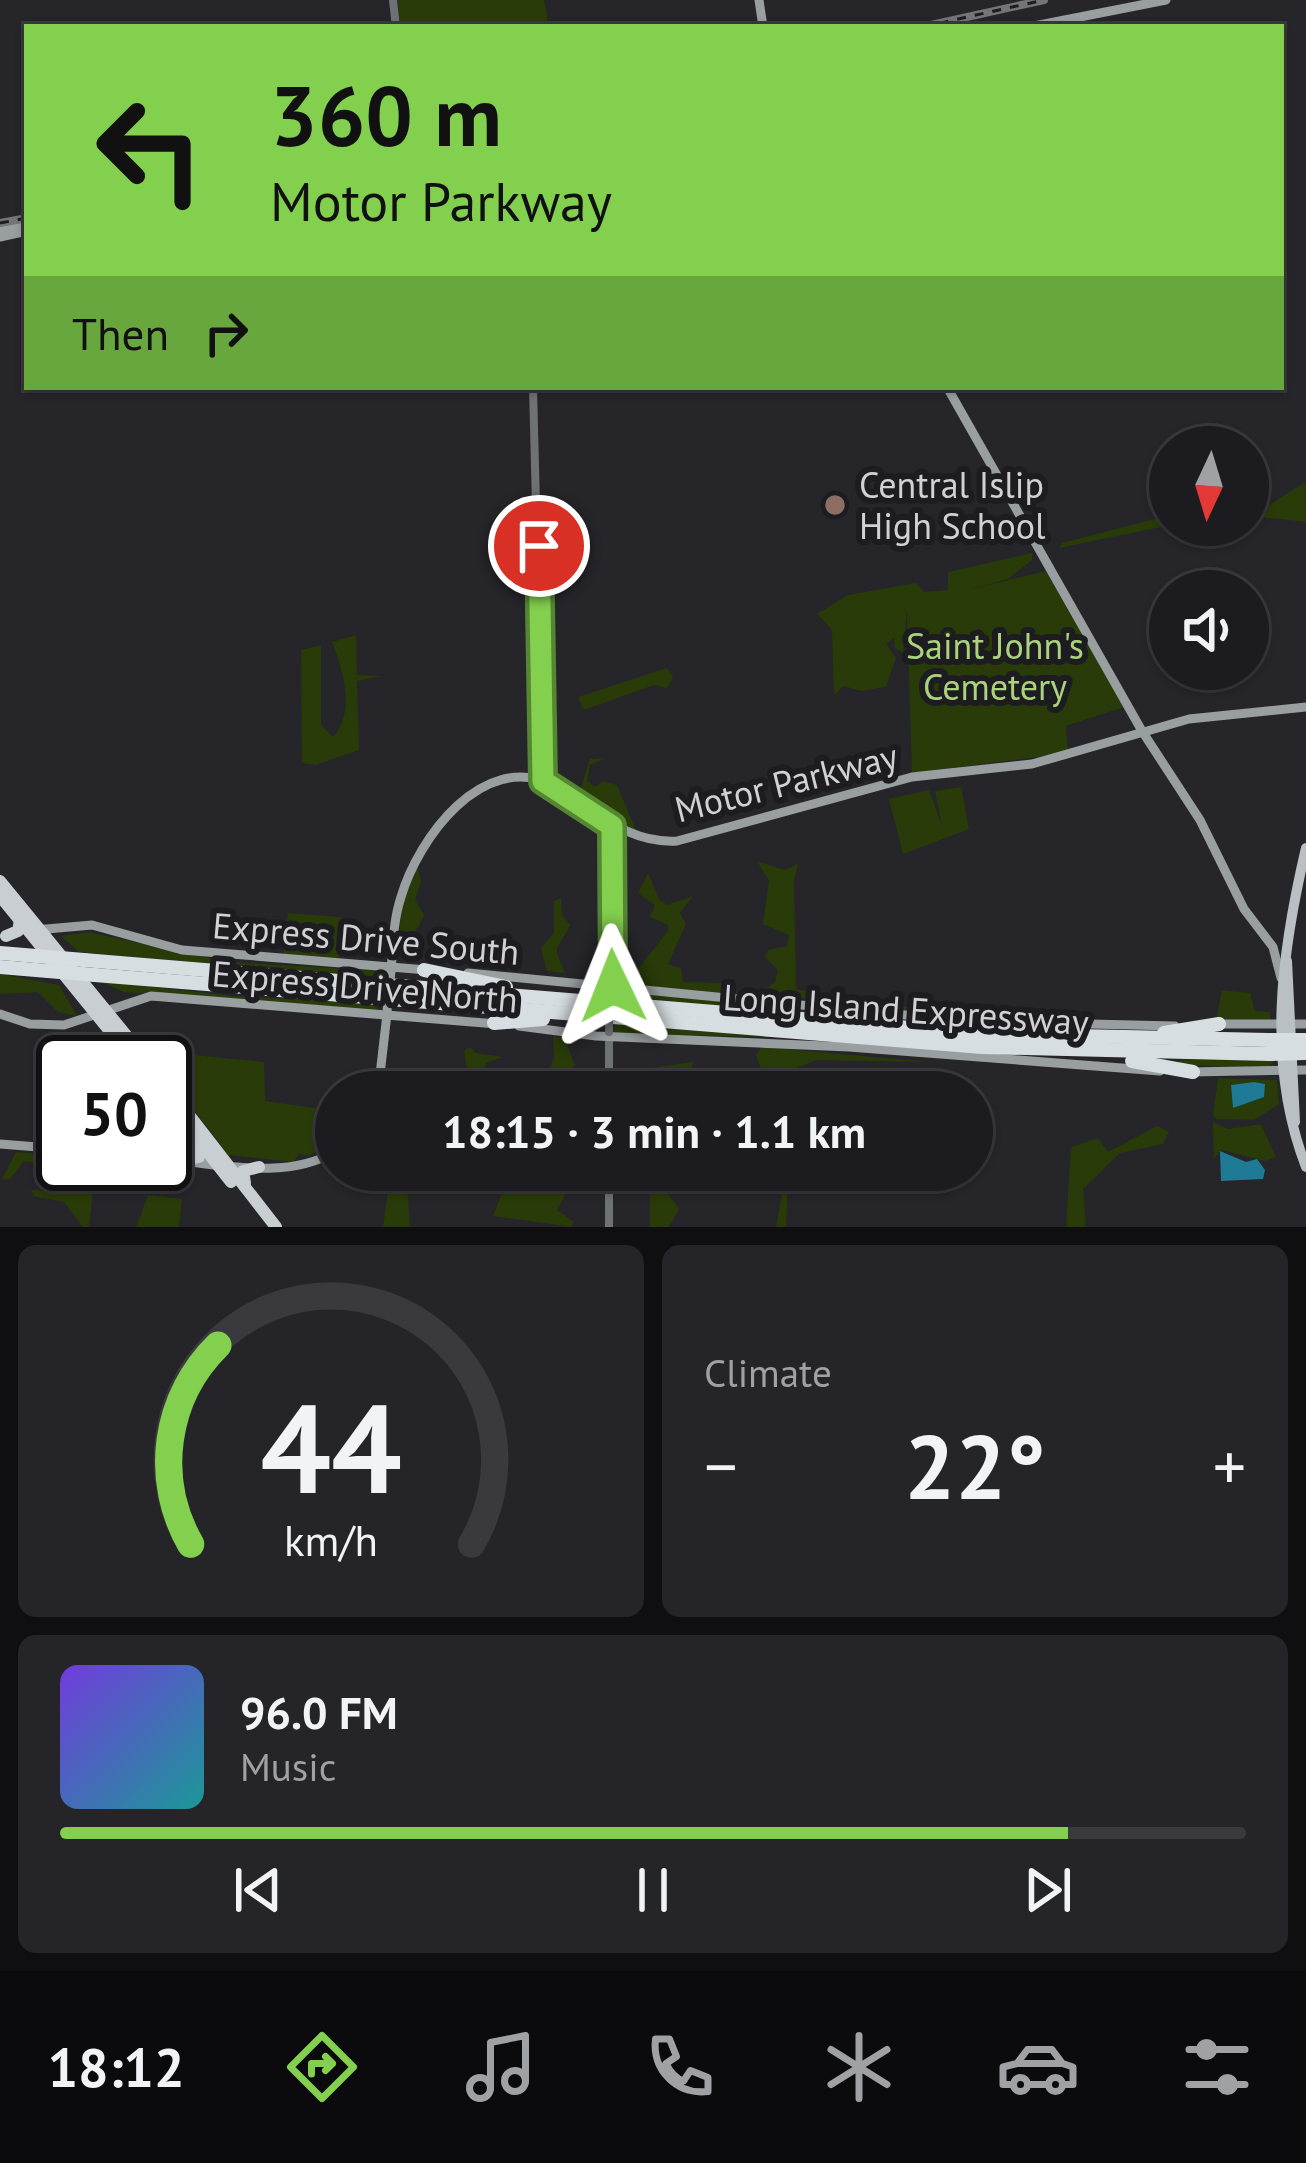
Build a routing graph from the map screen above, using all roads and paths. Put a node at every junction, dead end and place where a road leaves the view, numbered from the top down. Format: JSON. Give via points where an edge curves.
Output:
{"nodes":[{"id":1,"x":1166,"y":0,"type":"edge"},
{"id":2,"x":1044,"y":24,"type":"edge"},
{"id":3,"x":533,"y":390,"type":"edge"},
{"id":4,"x":949,"y":390,"type":"edge"},
{"id":5,"x":1306,"y":707,"type":"edge"},
{"id":6,"x":1142,"y":730,"type":"junction"},
{"id":7,"x":543,"y":781,"type":"junction"},
{"id":8,"x":612,"y":826,"type":"junction"},
{"id":9,"x":1306,"y":848,"type":"edge"},
{"id":10,"x":0,"y":881,"type":"edge"},
{"id":11,"x":0,"y":896,"type":"edge"},
{"id":12,"x":20,"y":918,"type":"junction"},
{"id":13,"x":37,"y":930,"type":"junction"},
{"id":14,"x":1262,"y":930,"type":"junction"},
{"id":15,"x":3,"y":936,"type":"edge"},
{"id":16,"x":1283,"y":942,"type":"junction"},
{"id":17,"x":0,"y":953,"type":"edge"},
{"id":18,"x":0,"y":967,"type":"edge"},
{"id":19,"x":391,"y":969,"type":"junction"},
{"id":20,"x":424,"y":970,"type":"junction"},
{"id":21,"x":1281,"y":978,"type":"junction"},
{"id":22,"x":610,"y":988,"type":"junction"},
{"id":23,"x":582,"y":1001,"type":"junction"},
{"id":24,"x":1290,"y":1002,"type":"junction"},
{"id":25,"x":104,"y":1013,"type":"junction"},
{"id":26,"x":387,"y":1013,"type":"junction"},
{"id":27,"x":0,"y":1015,"type":"edge"},
{"id":28,"x":624,"y":1018,"type":"junction"},
{"id":29,"x":494,"y":1023,"type":"junction"},
{"id":30,"x":1219,"y":1024,"type":"junction"},
{"id":31,"x":1286,"y":1024,"type":"junction"},
{"id":32,"x":1306,"y":1024,"type":"edge"},
{"id":33,"x":609,"y":1034,"type":"junction"},
{"id":34,"x":118,"y":1035,"type":"edge"},
{"id":35,"x":124,"y":1035,"type":"edge"},
{"id":36,"x":1116,"y":1040,"type":"junction"},
{"id":37,"x":1305,"y":1040,"type":"edge"},
{"id":38,"x":1269,"y":1047,"type":"junction"},
{"id":39,"x":1092,"y":1053,"type":"junction"},
{"id":40,"x":1305,"y":1053,"type":"edge"},
{"id":41,"x":1306,"y":1070,"type":"edge"},
{"id":42,"x":380,"y":1071,"type":"edge"},
{"id":43,"x":609,"y":1071,"type":"edge"},
{"id":44,"x":1288,"y":1071,"type":"junction"},
{"id":45,"x":1192,"y":1072,"type":"junction"},
{"id":46,"x":192,"y":1122,"type":"edge"},
{"id":47,"x":192,"y":1131,"type":"edge"},
{"id":48,"x":0,"y":1144,"type":"edge"},
{"id":49,"x":36,"y":1147,"type":"edge"},
{"id":50,"x":315,"y":1159,"type":"edge"},
{"id":51,"x":192,"y":1160,"type":"edge"},
{"id":52,"x":220,"y":1162,"type":"junction"},
{"id":53,"x":259,"y":1167,"type":"junction"},
{"id":54,"x":1306,"y":1167,"type":"edge"},
{"id":55,"x":609,"y":1191,"type":"edge"},
{"id":56,"x":257,"y":1205,"type":"junction"},
{"id":57,"x":266,"y":1227,"type":"edge"},
{"id":58,"x":276,"y":1227,"type":"edge"},
{"id":59,"x":608,"y":1227,"type":"edge"}],
"edges":[{"from":1,"to":2,"type":"main road"},
{"from":3,"to":7,"type":"street"},
{"from":4,"to":6,"type":"main road"},
{"from":5,"to":6,"type":"main road","name":"Motor Parkway"},
{"from":6,"to":8,"type":"main road","name":"Motor Parkway","via":[[1032,764],[912,777],[677,841]]},
{"from":6,"to":14,"type":"main road"},
{"from":7,"to":8,"type":"main road","name":"Motor Parkway"},
{"from":7,"to":19,"type":"main road","via":[[488,783],[447,818],[406,884]]},
{"from":8,"to":22,"type":"street"},
{"from":9,"to":16,"type":"main road"},
{"from":10,"to":13,"type":"highway"},
{"from":11,"to":12,"type":"highway"},
{"from":12,"to":13,"type":"highway"},
{"from":12,"to":15,"type":"highway","via":[[20,929]]},
{"from":13,"to":15,"type":"main road","name":"Express Drive South"},
{"from":13,"to":19,"type":"main road","name":"Express Drive South","via":[[92,925],[182,950]]},
{"from":13,"to":25,"type":"highway"},
{"from":14,"to":16,"type":"main road"},
{"from":14,"to":21,"type":"main road"},
{"from":16,"to":21,"type":"main road"},
{"from":16,"to":24,"type":"main road"},
{"from":16,"to":24,"type":"main road"},
{"from":17,"to":23,"type":"highway","name":"Long Island Expressway","bridge":true},
{"from":18,"to":28,"type":"highway","name":"Long Island Expressway","bridge":true},
{"from":19,"to":20,"type":"main road","name":"Express Drive South"},
{"from":19,"to":26,"type":"main road","bridge":true},
{"from":20,"to":22,"type":"main road","name":"Express Drive South"},
{"from":20,"to":23,"type":"highway"},
{"from":21,"to":31,"type":"main road"},
{"from":22,"to":30,"type":"main road","name":"Express Drive South","via":[[967,1021]]},
{"from":22,"to":33,"type":"street","bridge":true},
{"from":23,"to":36,"type":"highway","name":"Long Island Expressway"},
{"from":24,"to":31,"type":"main road"},
{"from":25,"to":26,"type":"main road","name":"Express Drive North","via":[[136,999],[175,997]]},
{"from":25,"to":27,"type":"main road","name":"Express Drive North","via":[[48,1026]]},
{"from":25,"to":34,"type":"highway"},
{"from":25,"to":35,"type":"highway"},
{"from":26,"to":29,"type":"main road","name":"Express Drive North"},
{"from":26,"to":42,"type":"main road"},
{"from":28,"to":29,"type":"highway"},
{"from":28,"to":39,"type":"highway","name":"Long Island Expressway"},
{"from":29,"to":33,"type":"main road","name":"Express Drive North"},
{"from":30,"to":31,"type":"main road","name":"Express Drive South"},
{"from":30,"to":36,"type":"highway"},
{"from":31,"to":32,"type":"main road","name":"Express Drive South"},
{"from":31,"to":44,"type":"main road"},
{"from":33,"to":43,"type":"street"},
{"from":33,"to":45,"type":"main road","name":"Express Drive North"},
{"from":36,"to":38,"type":"highway","name":"Long Island Expressway"},
{"from":37,"to":38,"type":"highway","name":"Long Island Expressway","bridge":true},
{"from":38,"to":39,"type":"highway","name":"Long Island Expressway"},
{"from":38,"to":40,"type":"highway","name":"Long Island Expressway","bridge":true},
{"from":39,"to":45,"type":"highway"},
{"from":41,"to":44,"type":"main road","name":"Express Drive North"},
{"from":44,"to":45,"type":"main road","name":"Express Drive North"},
{"from":44,"to":54,"type":"main road"},
{"from":46,"to":52,"type":"highway"},
{"from":47,"to":52,"type":"highway"},
{"from":48,"to":49,"type":"main road"},
{"from":50,"to":53,"type":"main road"},
{"from":51,"to":52,"type":"main road"},
{"from":52,"to":53,"type":"main road"},
{"from":52,"to":56,"type":"highway"},
{"from":52,"to":57,"type":"highway"},
{"from":53,"to":56,"type":"highway","via":[[241,1177]]},
{"from":55,"to":59,"type":"street"},
{"from":56,"to":58,"type":"highway"}]}
